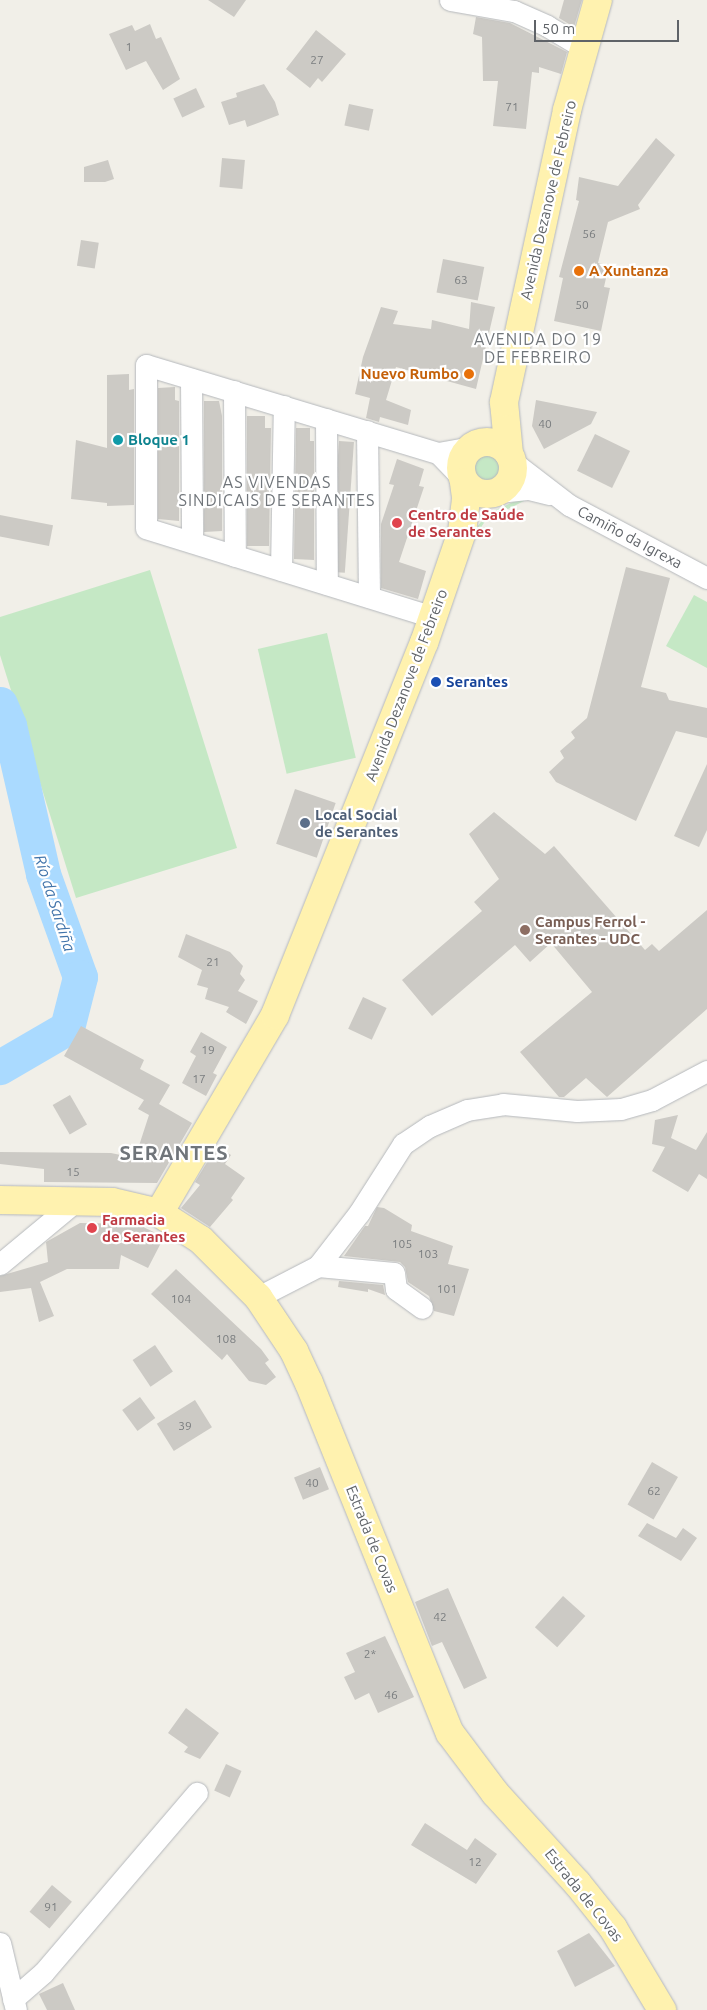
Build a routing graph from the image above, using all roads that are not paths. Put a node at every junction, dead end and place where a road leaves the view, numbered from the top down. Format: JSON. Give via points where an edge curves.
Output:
{"nodes":[{"id":1,"x":450,"y":0,"type":"edge"},
{"id":2,"x":598,"y":0,"type":"edge"},
{"id":3,"x":586,"y":49,"type":"junction"},
{"id":4,"x":191,"y":379,"type":"junction"},
{"id":5,"x":234,"y":392,"type":"junction"},
{"id":6,"x":504,"y":402,"type":"junction"},
{"id":7,"x":284,"y":406,"type":"junction"},
{"id":8,"x":326,"y":419,"type":"junction"},
{"id":9,"x":368,"y":431,"type":"junction"},
{"id":10,"x":475,"y":445,"type":"junction"},
{"id":11,"x":438,"y":453,"type":"junction"},
{"id":12,"x":511,"y":458,"type":"junction"},
{"id":13,"x":463,"y":480,"type":"junction"},
{"id":14,"x":497,"y":492,"type":"junction"},
{"id":15,"x":554,"y":496,"type":"junction"},
{"id":16,"x":462,"y":532,"type":"junction"},
{"id":17,"x":192,"y":542,"type":"junction"},
{"id":18,"x":235,"y":556,"type":"junction"},
{"id":19,"x":281,"y":570,"type":"junction"},
{"id":20,"x":707,"y":578,"type":"edge"},
{"id":21,"x":327,"y":584,"type":"junction"},
{"id":22,"x":369,"y":597,"type":"junction"},
{"id":23,"x":433,"y":617,"type":"junction"},
{"id":24,"x":707,"y":1071,"type":"edge"},
{"id":25,"x":0,"y":1200,"type":"edge"},
{"id":26,"x":76,"y":1201,"type":"junction"},
{"id":27,"x":159,"y":1213,"type":"junction"},
{"id":28,"x":0,"y":1264,"type":"edge"},
{"id":29,"x":318,"y":1266,"type":"junction"},
{"id":30,"x":258,"y":1297,"type":"junction"},
{"id":31,"x":422,"y":1308,"type":"dead end"},
{"id":32,"x":196,"y":1793,"type":"dead end"},
{"id":33,"x":1,"y":1956,"type":"edge"},
{"id":34,"x":14,"y":2005,"type":"edge"},
{"id":35,"x":662,"y":2010,"type":"edge"}],
"edges":[{"from":1,"to":3,"type":"street","via":[[514,11]]},
{"from":2,"to":3,"type":"main road","name":"Avenida Dezanove de Febreiro"},
{"from":3,"to":6,"type":"main road","name":"Avenida Dezanove de Febreiro","via":[[567,110]]},
{"from":4,"to":5,"type":"street"},
{"from":4,"to":17,"type":"street"},
{"from":4,"to":17,"type":"street","via":[[146,365],[146,528]]},
{"from":5,"to":7,"type":"street"},
{"from":5,"to":18,"type":"street"},
{"from":6,"to":10,"type":"main road","name":"Avenida Dezanove de Febreiro"},
{"from":6,"to":12,"type":"main road","name":"Avenida Dezanove de Febreiro"},
{"from":7,"to":8,"type":"street"},
{"from":7,"to":19,"type":"street"},
{"from":8,"to":9,"type":"street"},
{"from":8,"to":21,"type":"street"},
{"from":9,"to":11,"type":"street"},
{"from":9,"to":22,"type":"street"},
{"from":10,"to":11,"type":"street"},
{"from":10,"to":12,"type":"main road","via":[[496,443]]},
{"from":10,"to":13,"type":"main road","via":[[461,461]]},
{"from":11,"to":13,"type":"street"},
{"from":12,"to":14,"type":"main road","via":[[510,479]]},
{"from":12,"to":15,"type":"street"},
{"from":13,"to":14,"type":"main road","via":[[482,494]]},
{"from":13,"to":16,"type":"main road","name":"Avenida Dezanove de Febreiro","via":[[466,497]]},
{"from":14,"to":15,"type":"street","via":[[529,490]]},
{"from":14,"to":16,"type":"main road","name":"Avenida Dezanove de Febreiro"},
{"from":15,"to":20,"type":"street","name":"Camiño da Igrexa"},
{"from":16,"to":23,"type":"main road","name":"Avenida Dezanove de Febreiro"},
{"from":17,"to":18,"type":"street"},
{"from":18,"to":19,"type":"street"},
{"from":19,"to":21,"type":"street"},
{"from":21,"to":22,"type":"street"},
{"from":22,"to":23,"type":"street"},
{"from":23,"to":27,"type":"main road","name":"Avenida Dezanove de Febreiro","via":[[275,1015]]},
{"from":24,"to":29,"type":"street","via":[[652,1100],[621,1109],[577,1111],[502,1104],[467,1110],[430,1126],[403,1144],[358,1213]]},
{"from":25,"to":26,"type":"main road","name":"Estrada de Covas"},
{"from":26,"to":27,"type":"main road","name":"Estrada de Covas","via":[[128,1204]]},
{"from":26,"to":28,"type":"street"},
{"from":27,"to":30,"type":"main road","name":"Estrada de Covas","via":[[201,1240]]},
{"from":29,"to":30,"type":"street"},
{"from":29,"to":31,"type":"street","via":[[394,1273],[396,1289]]},
{"from":30,"to":35,"type":"main road","name":"Estrada de Covas","via":[[294,1351],[450,1733],[495,1793],[577,1882],[612,1928]]},
{"from":32,"to":34,"type":"street"},
{"from":33,"to":34,"type":"street"}]}
